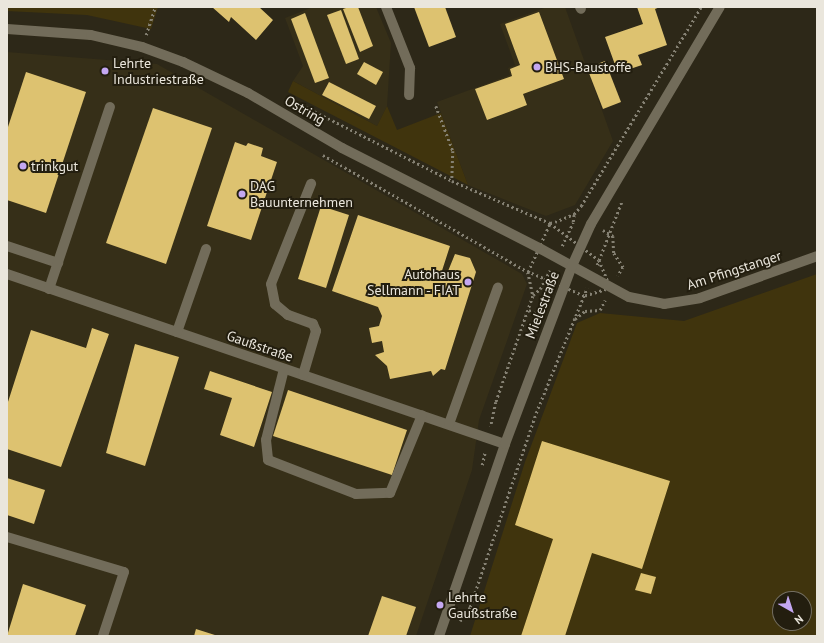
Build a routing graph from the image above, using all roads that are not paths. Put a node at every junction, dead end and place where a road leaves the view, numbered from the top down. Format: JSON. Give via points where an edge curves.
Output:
{"nodes":[{"id":1,"x":386,"y":7,"type":"edge"},
{"id":2,"x":720,"y":7,"type":"edge"},
{"id":3,"x":7,"y":30,"type":"edge"},
{"id":4,"x":409,"y":95,"type":"dead end"},
{"id":5,"x":110,"y":107,"type":"dead end"},
{"id":6,"x":311,"y":184,"type":"dead end"},
{"id":7,"x":7,"y":246,"type":"edge"},
{"id":8,"x":206,"y":249,"type":"dead end"},
{"id":9,"x":817,"y":256,"type":"edge"},
{"id":10,"x":58,"y":263,"type":"junction"},
{"id":11,"x":572,"y":266,"type":"junction"},
{"id":12,"x":7,"y":274,"type":"edge"},
{"id":13,"x":498,"y":287,"type":"dead end"},
{"id":14,"x":49,"y":289,"type":"junction"},
{"id":15,"x":177,"y":332,"type":"junction"},
{"id":16,"x":284,"y":369,"type":"junction"},
{"id":17,"x":303,"y":375,"type":"junction"},
{"id":18,"x":422,"y":415,"type":"junction"},
{"id":19,"x":449,"y":424,"type":"junction"},
{"id":20,"x":505,"y":444,"type":"junction"},
{"id":21,"x":7,"y":537,"type":"edge"},
{"id":22,"x":103,"y":636,"type":"edge"},
{"id":23,"x":439,"y":636,"type":"edge"}],
"edges":[{"from":1,"to":4,"type":"street","via":[[410,68]]},
{"from":2,"to":11,"type":"street","name":"Mielestraße","via":[[591,224]]},
{"from":3,"to":11,"type":"street","name":"Ostring","via":[[91,35],[142,47],[183,62],[248,93],[342,148]]},
{"from":5,"to":10,"type":"street"},
{"from":6,"to":17,"type":"street","via":[[271,284],[275,304],[288,315],[312,324],[316,331]]},
{"from":7,"to":10,"type":"street"},
{"from":8,"to":15,"type":"street"},
{"from":9,"to":11,"type":"street","name":"Am Pfingstanger","via":[[700,298],[664,304],[629,297]]},
{"from":10,"to":14,"type":"street"},
{"from":11,"to":20,"type":"street","name":"Mielestraße"},
{"from":12,"to":14,"type":"street","name":"Gaußstraße"},
{"from":13,"to":19,"type":"street"},
{"from":14,"to":15,"type":"street","name":"Gaußstraße"},
{"from":15,"to":16,"type":"street","name":"Gaußstraße"},
{"from":16,"to":17,"type":"street","name":"Gaußstraße"},
{"from":16,"to":18,"type":"street","via":[[266,440],[268,460],[356,494],[390,493]]},
{"from":17,"to":18,"type":"street","name":"Gaußstraße"},
{"from":18,"to":19,"type":"street","name":"Gaußstraße"},
{"from":19,"to":20,"type":"street","name":"Gaußstraße"},
{"from":20,"to":23,"type":"street","name":"Mielestraße"},
{"from":21,"to":22,"type":"street","via":[[124,572]]}]}
